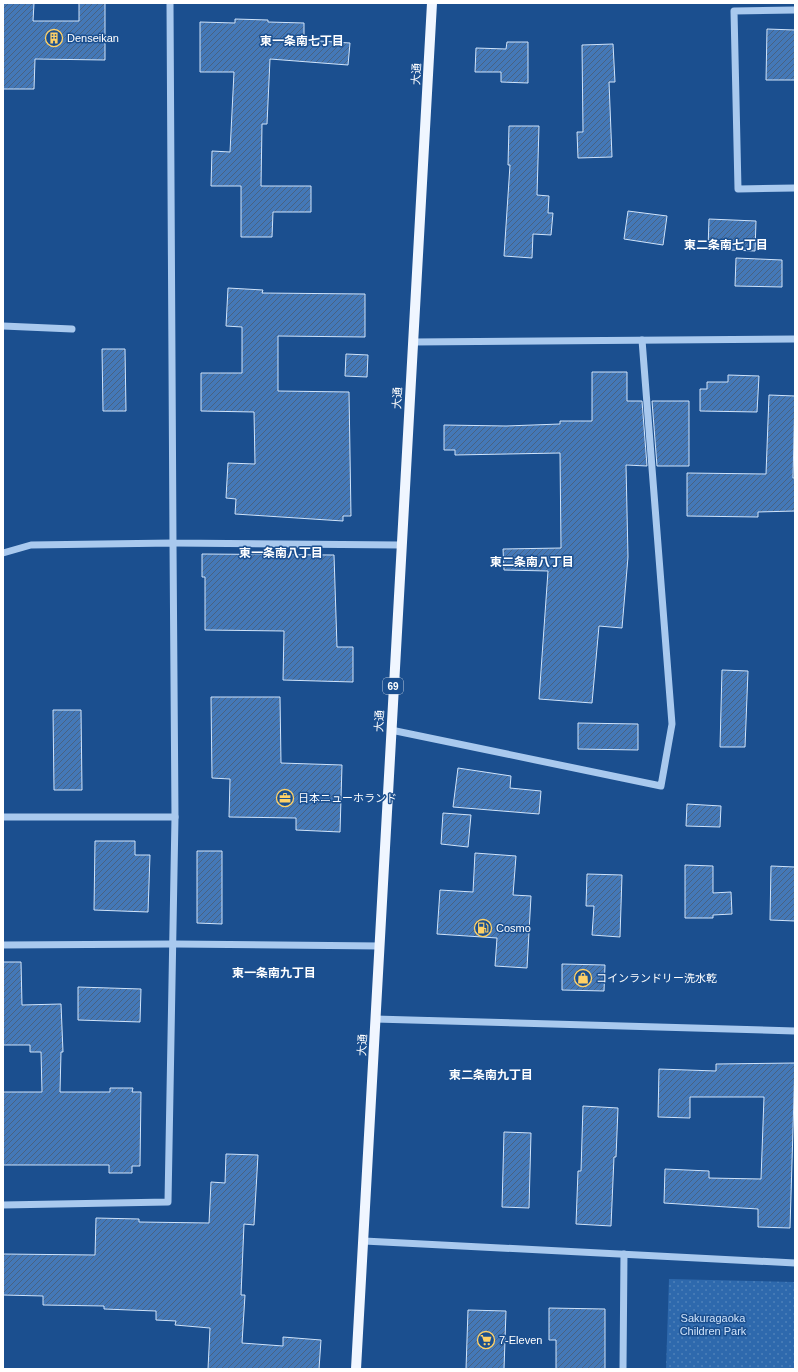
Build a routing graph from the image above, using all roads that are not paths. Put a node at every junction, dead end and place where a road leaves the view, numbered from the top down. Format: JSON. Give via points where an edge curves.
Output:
{"nodes":[{"id":1,"x":170,"y":3,"type":"edge"},
{"id":2,"x":432,"y":3,"type":"edge"},
{"id":3,"x":795,"y":10,"type":"edge"},
{"id":4,"x":795,"y":188,"type":"edge"},
{"id":5,"x":3,"y":326,"type":"edge"},
{"id":6,"x":72,"y":329,"type":"dead end"},
{"id":7,"x":795,"y":338,"type":"edge"},
{"id":8,"x":642,"y":340,"type":"junction"},
{"id":9,"x":413,"y":342,"type":"junction"},
{"id":10,"x":173,"y":543,"type":"junction"},
{"id":11,"x":400,"y":545,"type":"junction"},
{"id":12,"x":3,"y":553,"type":"edge"},
{"id":13,"x":391,"y":730,"type":"junction"},
{"id":14,"x":3,"y":817,"type":"edge"},
{"id":15,"x":176,"y":817,"type":"junction"},
{"id":16,"x":174,"y":944,"type":"junction"},
{"id":17,"x":3,"y":945,"type":"edge"},
{"id":18,"x":380,"y":946,"type":"junction"},
{"id":19,"x":375,"y":1019,"type":"junction"},
{"id":20,"x":795,"y":1031,"type":"edge"},
{"id":21,"x":3,"y":1205,"type":"edge"},
{"id":22,"x":364,"y":1241,"type":"junction"},
{"id":23,"x":624,"y":1254,"type":"junction"},
{"id":24,"x":795,"y":1264,"type":"edge"},
{"id":25,"x":356,"y":1369,"type":"edge"},
{"id":26,"x":623,"y":1369,"type":"edge"}],
"edges":[{"from":1,"to":10,"type":"street"},
{"from":2,"to":9,"type":"main road","name":"大通","number":"69"},
{"from":3,"to":4,"type":"street","via":[[734,11],[738,189]]},
{"from":5,"to":6,"type":"street"},
{"from":7,"to":8,"type":"street"},
{"from":8,"to":9,"type":"street"},
{"from":8,"to":13,"type":"street","via":[[672,724],[661,786]]},
{"from":9,"to":11,"type":"main road","name":"大通","number":"69"},
{"from":10,"to":11,"type":"street"},
{"from":10,"to":12,"type":"street","via":[[31,545]]},
{"from":10,"to":15,"type":"street"},
{"from":11,"to":13,"type":"main road","name":"大通","number":"69"},
{"from":13,"to":18,"type":"main road","name":"大通","number":"69"},
{"from":14,"to":15,"type":"street"},
{"from":15,"to":16,"type":"street"},
{"from":16,"to":17,"type":"street"},
{"from":16,"to":18,"type":"street"},
{"from":16,"to":21,"type":"street","via":[[168,1202]]},
{"from":18,"to":19,"type":"main road","name":"大通","number":"69"},
{"from":19,"to":20,"type":"street"},
{"from":19,"to":22,"type":"main road","name":"大通","number":"69"},
{"from":22,"to":23,"type":"street"},
{"from":22,"to":25,"type":"main road","name":"大通","number":"69"},
{"from":23,"to":24,"type":"street"},
{"from":23,"to":26,"type":"street"}]}
